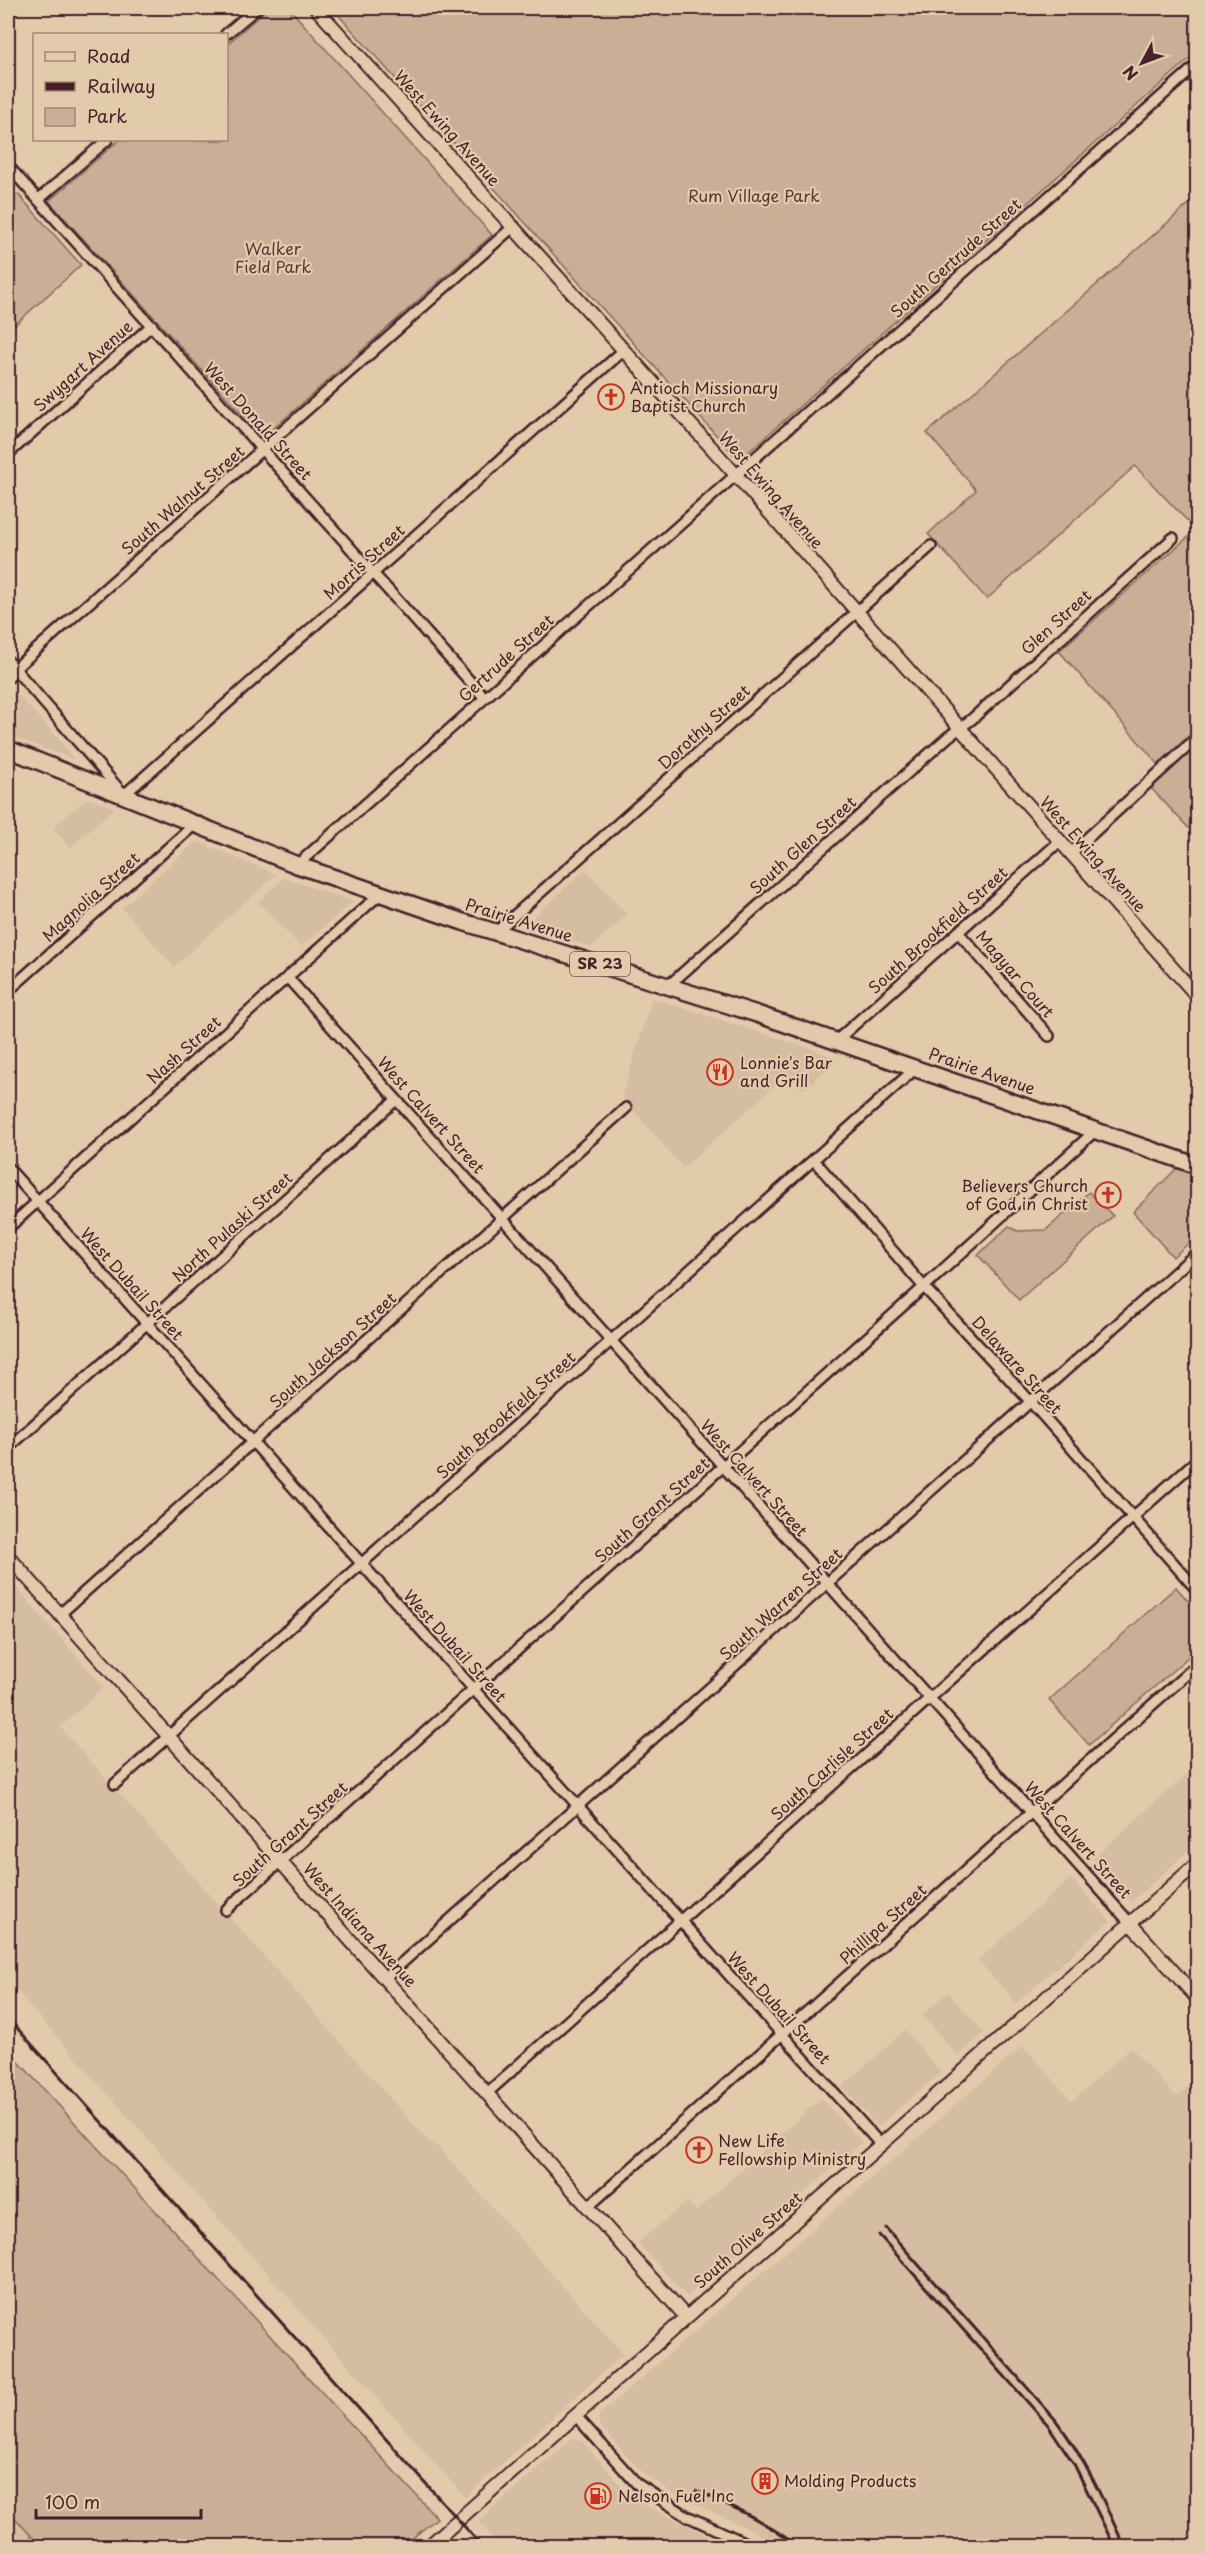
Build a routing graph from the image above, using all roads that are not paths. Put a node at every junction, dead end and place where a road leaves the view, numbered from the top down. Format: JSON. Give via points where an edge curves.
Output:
{"nodes":[{"id":1,"x":257,"y":8,"type":"edge"},
{"id":2,"x":316,"y":8,"type":"edge"},
{"id":3,"x":227,"y":33,"type":"edge"},
{"id":4,"x":1197,"y":64,"type":"edge"},
{"id":5,"x":106,"y":141,"type":"edge"},
{"id":6,"x":8,"y":166,"type":"edge"},
{"id":7,"x":38,"y":200,"type":"junction"},
{"id":8,"x":514,"y":226,"type":"junction"},
{"id":9,"x":152,"y":325,"type":"junction"},
{"id":10,"x":624,"y":350,"type":"junction"},
{"id":11,"x":263,"y":449,"type":"junction"},
{"id":12,"x":8,"y":454,"type":"edge"},
{"id":13,"x":736,"y":475,"type":"junction"},
{"id":14,"x":1173,"y":538,"type":"dead end"},
{"id":15,"x":931,"y":546,"type":"dead end"},
{"id":16,"x":374,"y":573,"type":"junction"},
{"id":17,"x":856,"y":613,"type":"junction"},
{"id":18,"x":8,"y":661,"type":"edge"},
{"id":19,"x":15,"y":670,"type":"junction"},
{"id":20,"x":8,"y":678,"type":"edge"},
{"id":21,"x":484,"y":697,"type":"junction"},
{"id":22,"x":959,"y":729,"type":"junction"},
{"id":23,"x":1197,"y":737,"type":"edge"},
{"id":24,"x":8,"y":749,"type":"edge"},
{"id":25,"x":124,"y":795,"type":"junction"},
{"id":26,"x":195,"y":824,"type":"junction"},
{"id":27,"x":1059,"y":842,"type":"junction"},
{"id":28,"x":1070,"y":854,"type":"junction"},
{"id":29,"x":297,"y":865,"type":"junction"},
{"id":30,"x":380,"y":894,"type":"junction"},
{"id":31,"x":497,"y":931,"type":"junction"},
{"id":32,"x":958,"y":932,"type":"junction"},
{"id":33,"x":288,"y":978,"type":"junction"},
{"id":34,"x":668,"y":986,"type":"junction"},
{"id":35,"x":8,"y":991,"type":"edge"},
{"id":36,"x":1197,"y":998,"type":"edge"},
{"id":37,"x":1049,"y":1036,"type":"dead end"},
{"id":38,"x":836,"y":1041,"type":"junction"},
{"id":39,"x":916,"y":1068,"type":"junction"},
{"id":40,"x":396,"y":1100,"type":"junction"},
{"id":41,"x":626,"y":1108,"type":"dead end"},
{"id":42,"x":1096,"y":1130,"type":"junction"},
{"id":43,"x":814,"y":1160,"type":"junction"},
{"id":44,"x":1197,"y":1166,"type":"edge"},
{"id":45,"x":8,"y":1168,"type":"edge"},
{"id":46,"x":38,"y":1202,"type":"junction"},
{"id":47,"x":502,"y":1219,"type":"junction"},
{"id":48,"x":8,"y":1228,"type":"edge"},
{"id":49,"x":1197,"y":1252,"type":"edge"},
{"id":50,"x":924,"y":1287,"type":"junction"},
{"id":51,"x":147,"y":1323,"type":"junction"},
{"id":52,"x":612,"y":1341,"type":"junction"},
{"id":53,"x":1030,"y":1401,"type":"junction"},
{"id":54,"x":253,"y":1442,"type":"junction"},
{"id":55,"x":8,"y":1448,"type":"edge"},
{"id":56,"x":1197,"y":1459,"type":"edge"},
{"id":57,"x":723,"y":1468,"type":"junction"},
{"id":58,"x":1131,"y":1517,"type":"junction"},
{"id":59,"x":8,"y":1556,"type":"edge"},
{"id":60,"x":362,"y":1564,"type":"junction"},
{"id":61,"x":827,"y":1583,"type":"junction"},
{"id":62,"x":1197,"y":1590,"type":"edge"},
{"id":63,"x":59,"y":1615,"type":"junction"},
{"id":64,"x":1197,"y":1664,"type":"edge"},
{"id":65,"x":474,"y":1690,"type":"junction"},
{"id":66,"x":928,"y":1698,"type":"junction"},
{"id":67,"x":168,"y":1737,"type":"junction"},
{"id":68,"x":115,"y":1784,"type":"dead end"},
{"id":69,"x":578,"y":1806,"type":"junction"},
{"id":70,"x":1031,"y":1812,"type":"junction"},
{"id":71,"x":282,"y":1862,"type":"junction"},
{"id":72,"x":1197,"y":1863,"type":"edge"},
{"id":73,"x":226,"y":1910,"type":"dead end"},
{"id":74,"x":680,"y":1921,"type":"junction"},
{"id":75,"x":1130,"y":1923,"type":"junction"},
{"id":76,"x":385,"y":1978,"type":"junction"},
{"id":77,"x":1197,"y":1999,"type":"edge"},
{"id":78,"x":782,"y":2034,"type":"junction"},
{"id":79,"x":487,"y":2093,"type":"junction"},
{"id":80,"x":881,"y":2145,"type":"junction"},
{"id":81,"x":589,"y":2206,"type":"junction"},
{"id":82,"x":686,"y":2316,"type":"junction"},
{"id":83,"x":576,"y":2416,"type":"junction"},
{"id":84,"x":429,"y":2547,"type":"edge"},
{"id":85,"x":753,"y":2547,"type":"edge"}],
"edges":[{"from":1,"to":3,"type":"street"},
{"from":2,"to":8,"type":"street","name":"West Ewing Avenue"},
{"from":4,"to":13,"type":"street","name":"South Gertrude Street"},
{"from":5,"to":7,"type":"street"},
{"from":6,"to":7,"type":"street","name":"West Donald Street"},
{"from":7,"to":9,"type":"street","name":"West Donald Street"},
{"from":8,"to":10,"type":"street","name":"West Ewing Avenue"},
{"from":8,"to":11,"type":"street","name":"South Walnut Street"},
{"from":9,"to":11,"type":"street","name":"West Donald Street"},
{"from":9,"to":12,"type":"street","name":"Swygart Avenue"},
{"from":10,"to":13,"type":"street","name":"West Ewing Avenue"},
{"from":10,"to":16,"type":"street","name":"Morris Street"},
{"from":11,"to":16,"type":"street","name":"West Donald Street"},
{"from":11,"to":19,"type":"street","name":"South Walnut Street"},
{"from":13,"to":17,"type":"street","name":"West Ewing Avenue"},
{"from":13,"to":21,"type":"street","name":"Gertrude Street"},
{"from":14,"to":22,"type":"street","name":"Glen Street"},
{"from":15,"to":17,"type":"street","name":"Dorothy Street"},
{"from":16,"to":21,"type":"street","name":"West Donald Street"},
{"from":16,"to":25,"type":"street","name":"Morris Street"},
{"from":17,"to":22,"type":"street","name":"West Ewing Avenue"},
{"from":17,"to":31,"type":"street","name":"Dorothy Street"},
{"from":18,"to":19,"type":"street"},
{"from":19,"to":20,"type":"street","name":"South Walnut Street"},
{"from":19,"to":25,"type":"street"},
{"from":21,"to":29,"type":"street","name":"Gertrude Street"},
{"from":22,"to":27,"type":"street","name":"West Ewing Avenue"},
{"from":22,"to":34,"type":"street","name":"South Glen Street"},
{"from":23,"to":28,"type":"street"},
{"from":24,"to":25,"type":"main road","name":"Prairie Avenue","number":"SR 23"},
{"from":25,"to":26,"type":"main road","name":"Prairie Avenue","number":"SR 23"},
{"from":26,"to":29,"type":"main road","name":"Prairie Avenue","number":"SR 23"},
{"from":26,"to":35,"type":"street","name":"Magnolia Street"},
{"from":27,"to":28,"type":"street","name":"West Ewing Avenue"},
{"from":27,"to":32,"type":"street","name":"South Brookfield Street"},
{"from":28,"to":36,"type":"street","name":"West Ewing Avenue"},
{"from":29,"to":30,"type":"main road","name":"Prairie Avenue","number":"SR 23"},
{"from":30,"to":31,"type":"main road","name":"Prairie Avenue","number":"SR 23"},
{"from":30,"to":33,"type":"street","name":"Nash Street"},
{"from":31,"to":34,"type":"main road","name":"Prairie Avenue","number":"SR 23"},
{"from":32,"to":37,"type":"street","name":"Magyar Court"},
{"from":32,"to":38,"type":"street","name":"South Brookfield Street"},
{"from":33,"to":40,"type":"street","name":"West Calvert Street"},
{"from":33,"to":46,"type":"street","name":"Nash Street"},
{"from":34,"to":38,"type":"main road","name":"Prairie Avenue","number":"SR 23"},
{"from":38,"to":39,"type":"main road","name":"Prairie Avenue","number":"SR 23"},
{"from":39,"to":42,"type":"main road","name":"Prairie Avenue","number":"SR 23"},
{"from":39,"to":43,"type":"street","name":"South Brookfield Street"},
{"from":40,"to":47,"type":"street","name":"West Calvert Street"},
{"from":40,"to":51,"type":"street","name":"North Pulaski Street"},
{"from":41,"to":47,"type":"street","name":"South Jackson Street"},
{"from":42,"to":44,"type":"main road","name":"Prairie Avenue","number":"SR 23"},
{"from":42,"to":50,"type":"street","name":"South Grant Street"},
{"from":43,"to":50,"type":"street","name":"Delaware Street"},
{"from":43,"to":52,"type":"street","name":"South Brookfield Street"},
{"from":45,"to":46,"type":"street","name":"West Dubail Street"},
{"from":46,"to":48,"type":"street","name":"Nash Street"},
{"from":46,"to":51,"type":"street","name":"West Dubail Street"},
{"from":47,"to":52,"type":"street","name":"West Calvert Street"},
{"from":47,"to":54,"type":"street","name":"South Jackson Street"},
{"from":49,"to":53,"type":"street","name":"South Warren Street"},
{"from":50,"to":53,"type":"street","name":"Delaware Street"},
{"from":50,"to":57,"type":"street","name":"South Grant Street"},
{"from":51,"to":54,"type":"street","name":"West Dubail Street"},
{"from":51,"to":55,"type":"street","name":"North Pulaski Street"},
{"from":52,"to":57,"type":"street","name":"West Calvert Street"},
{"from":52,"to":60,"type":"street","name":"South Brookfield Street"},
{"from":53,"to":58,"type":"street","name":"Delaware Street"},
{"from":53,"to":61,"type":"street","name":"South Warren Street"},
{"from":54,"to":60,"type":"street","name":"West Dubail Street"},
{"from":54,"to":63,"type":"street","name":"South Jackson Street"},
{"from":56,"to":58,"type":"street","name":"South Carlisle Street"},
{"from":57,"to":61,"type":"street","name":"West Calvert Street"},
{"from":57,"to":65,"type":"street","name":"South Grant Street"},
{"from":58,"to":62,"type":"street","name":"Delaware Street"},
{"from":58,"to":66,"type":"street","name":"South Carlisle Street"},
{"from":59,"to":63,"type":"street","name":"West Indiana Avenue"},
{"from":60,"to":65,"type":"street","name":"West Dubail Street"},
{"from":60,"to":67,"type":"street","name":"South Brookfield Street"},
{"from":61,"to":66,"type":"street","name":"West Calvert Street"},
{"from":61,"to":69,"type":"street","name":"South Warren Street"},
{"from":63,"to":67,"type":"street","name":"West Indiana Avenue"},
{"from":64,"to":70,"type":"street","name":"Phillipa Street"},
{"from":65,"to":69,"type":"street","name":"West Dubail Street"},
{"from":65,"to":71,"type":"street","name":"South Grant Street"},
{"from":66,"to":70,"type":"street","name":"West Calvert Street"},
{"from":66,"to":74,"type":"street","name":"South Carlisle Street"},
{"from":67,"to":68,"type":"street","name":"South Brookfield Street"},
{"from":67,"to":71,"type":"street","name":"West Indiana Avenue"},
{"from":69,"to":74,"type":"street","name":"West Dubail Street"},
{"from":69,"to":76,"type":"street","name":"South Warren Street"},
{"from":70,"to":75,"type":"street","name":"West Calvert Street"},
{"from":70,"to":78,"type":"street","name":"Phillipa Street"},
{"from":71,"to":73,"type":"street","name":"South Grant Street"},
{"from":71,"to":76,"type":"street","name":"West Indiana Avenue"},
{"from":72,"to":75,"type":"street","name":"South Olive Street"},
{"from":74,"to":78,"type":"street","name":"West Dubail Street"},
{"from":74,"to":79,"type":"street","name":"South Carlisle Street"},
{"from":75,"to":77,"type":"street","name":"West Calvert Street"},
{"from":75,"to":80,"type":"street","name":"South Olive Street"},
{"from":76,"to":79,"type":"street","name":"West Indiana Avenue"},
{"from":78,"to":80,"type":"street","name":"West Dubail Street"},
{"from":78,"to":81,"type":"street","name":"Phillipa Street"},
{"from":79,"to":81,"type":"street","name":"West Indiana Avenue"},
{"from":80,"to":82,"type":"street","name":"South Olive Street"},
{"from":81,"to":82,"type":"street","name":"West Indiana Avenue"},
{"from":82,"to":83,"type":"street","name":"South Olive Street"},
{"from":83,"to":84,"type":"street","name":"South Olive Street"},
{"from":83,"to":85,"type":"street","via":[[638,2484],[687,2516]]}]}
